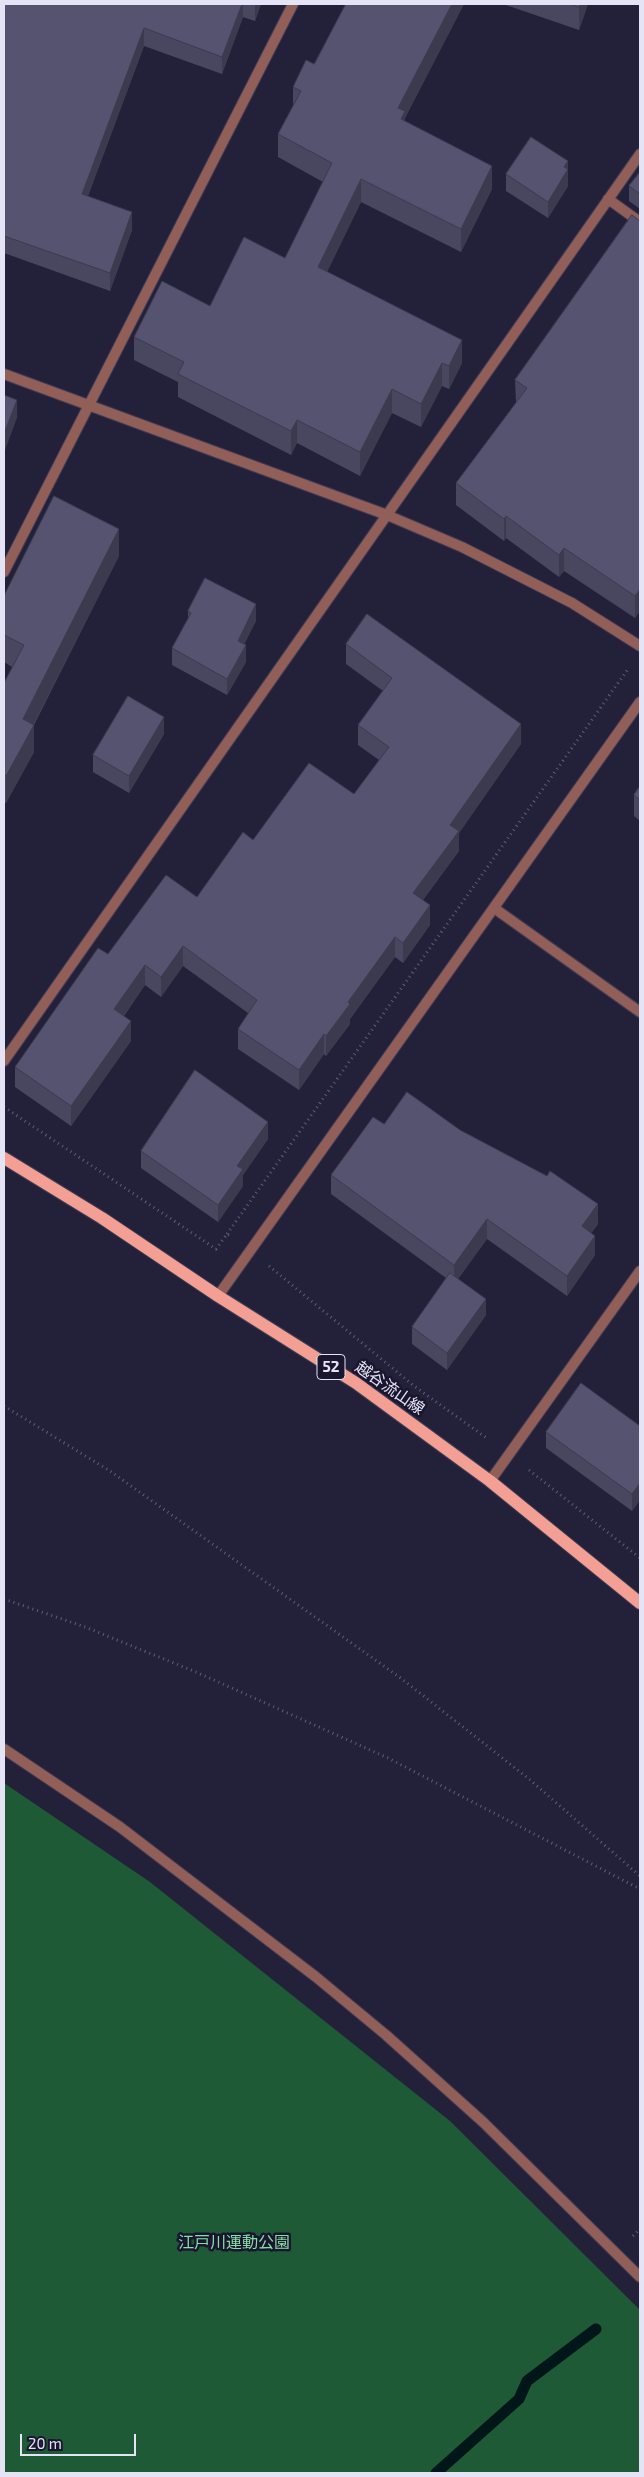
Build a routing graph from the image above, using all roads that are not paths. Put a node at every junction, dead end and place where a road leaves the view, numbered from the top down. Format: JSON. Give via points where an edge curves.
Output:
{"nodes":[{"id":1,"x":293,"y":4,"type":"edge"},
{"id":2,"x":640,"y":154,"type":"edge"},
{"id":3,"x":608,"y":199,"type":"junction"},
{"id":4,"x":640,"y":222,"type":"edge"},
{"id":5,"x":4,"y":374,"type":"edge"},
{"id":6,"x":88,"y":405,"type":"junction"},
{"id":7,"x":387,"y":514,"type":"junction"},
{"id":8,"x":4,"y":572,"type":"edge"},
{"id":9,"x":640,"y":646,"type":"edge"},
{"id":10,"x":640,"y":702,"type":"edge"},
{"id":11,"x":494,"y":908,"type":"junction"},
{"id":12,"x":640,"y":1012,"type":"edge"},
{"id":13,"x":4,"y":1061,"type":"edge"},
{"id":14,"x":4,"y":1158,"type":"edge"},
{"id":15,"x":640,"y":1272,"type":"edge"},
{"id":16,"x":218,"y":1296,"type":"junction"},
{"id":17,"x":490,"y":1480,"type":"junction"},
{"id":18,"x":640,"y":1603,"type":"edge"},
{"id":19,"x":4,"y":1749,"type":"edge"},
{"id":20,"x":640,"y":2277,"type":"edge"}],
"edges":[{"from":1,"to":6,"type":"street"},
{"from":2,"to":3,"type":"street"},
{"from":3,"to":4,"type":"street"},
{"from":3,"to":7,"type":"street"},
{"from":5,"to":6,"type":"street"},
{"from":6,"to":7,"type":"street"},
{"from":6,"to":8,"type":"street"},
{"from":7,"to":9,"type":"street","via":[[462,546],[572,603]]},
{"from":7,"to":13,"type":"street"},
{"from":10,"to":11,"type":"street"},
{"from":11,"to":12,"type":"street"},
{"from":11,"to":16,"type":"street"},
{"from":14,"to":16,"type":"main road","name":"越谷流山線","number":"52","via":[[102,1218]]},
{"from":15,"to":17,"type":"street"},
{"from":16,"to":17,"type":"main road","name":"越谷流山線","number":"52","via":[[356,1383]]},
{"from":17,"to":18,"type":"main road","name":"越谷流山線","number":"52"},
{"from":19,"to":20,"type":"street","via":[[120,1827],[316,1977],[386,2035],[483,2122]]}]}
